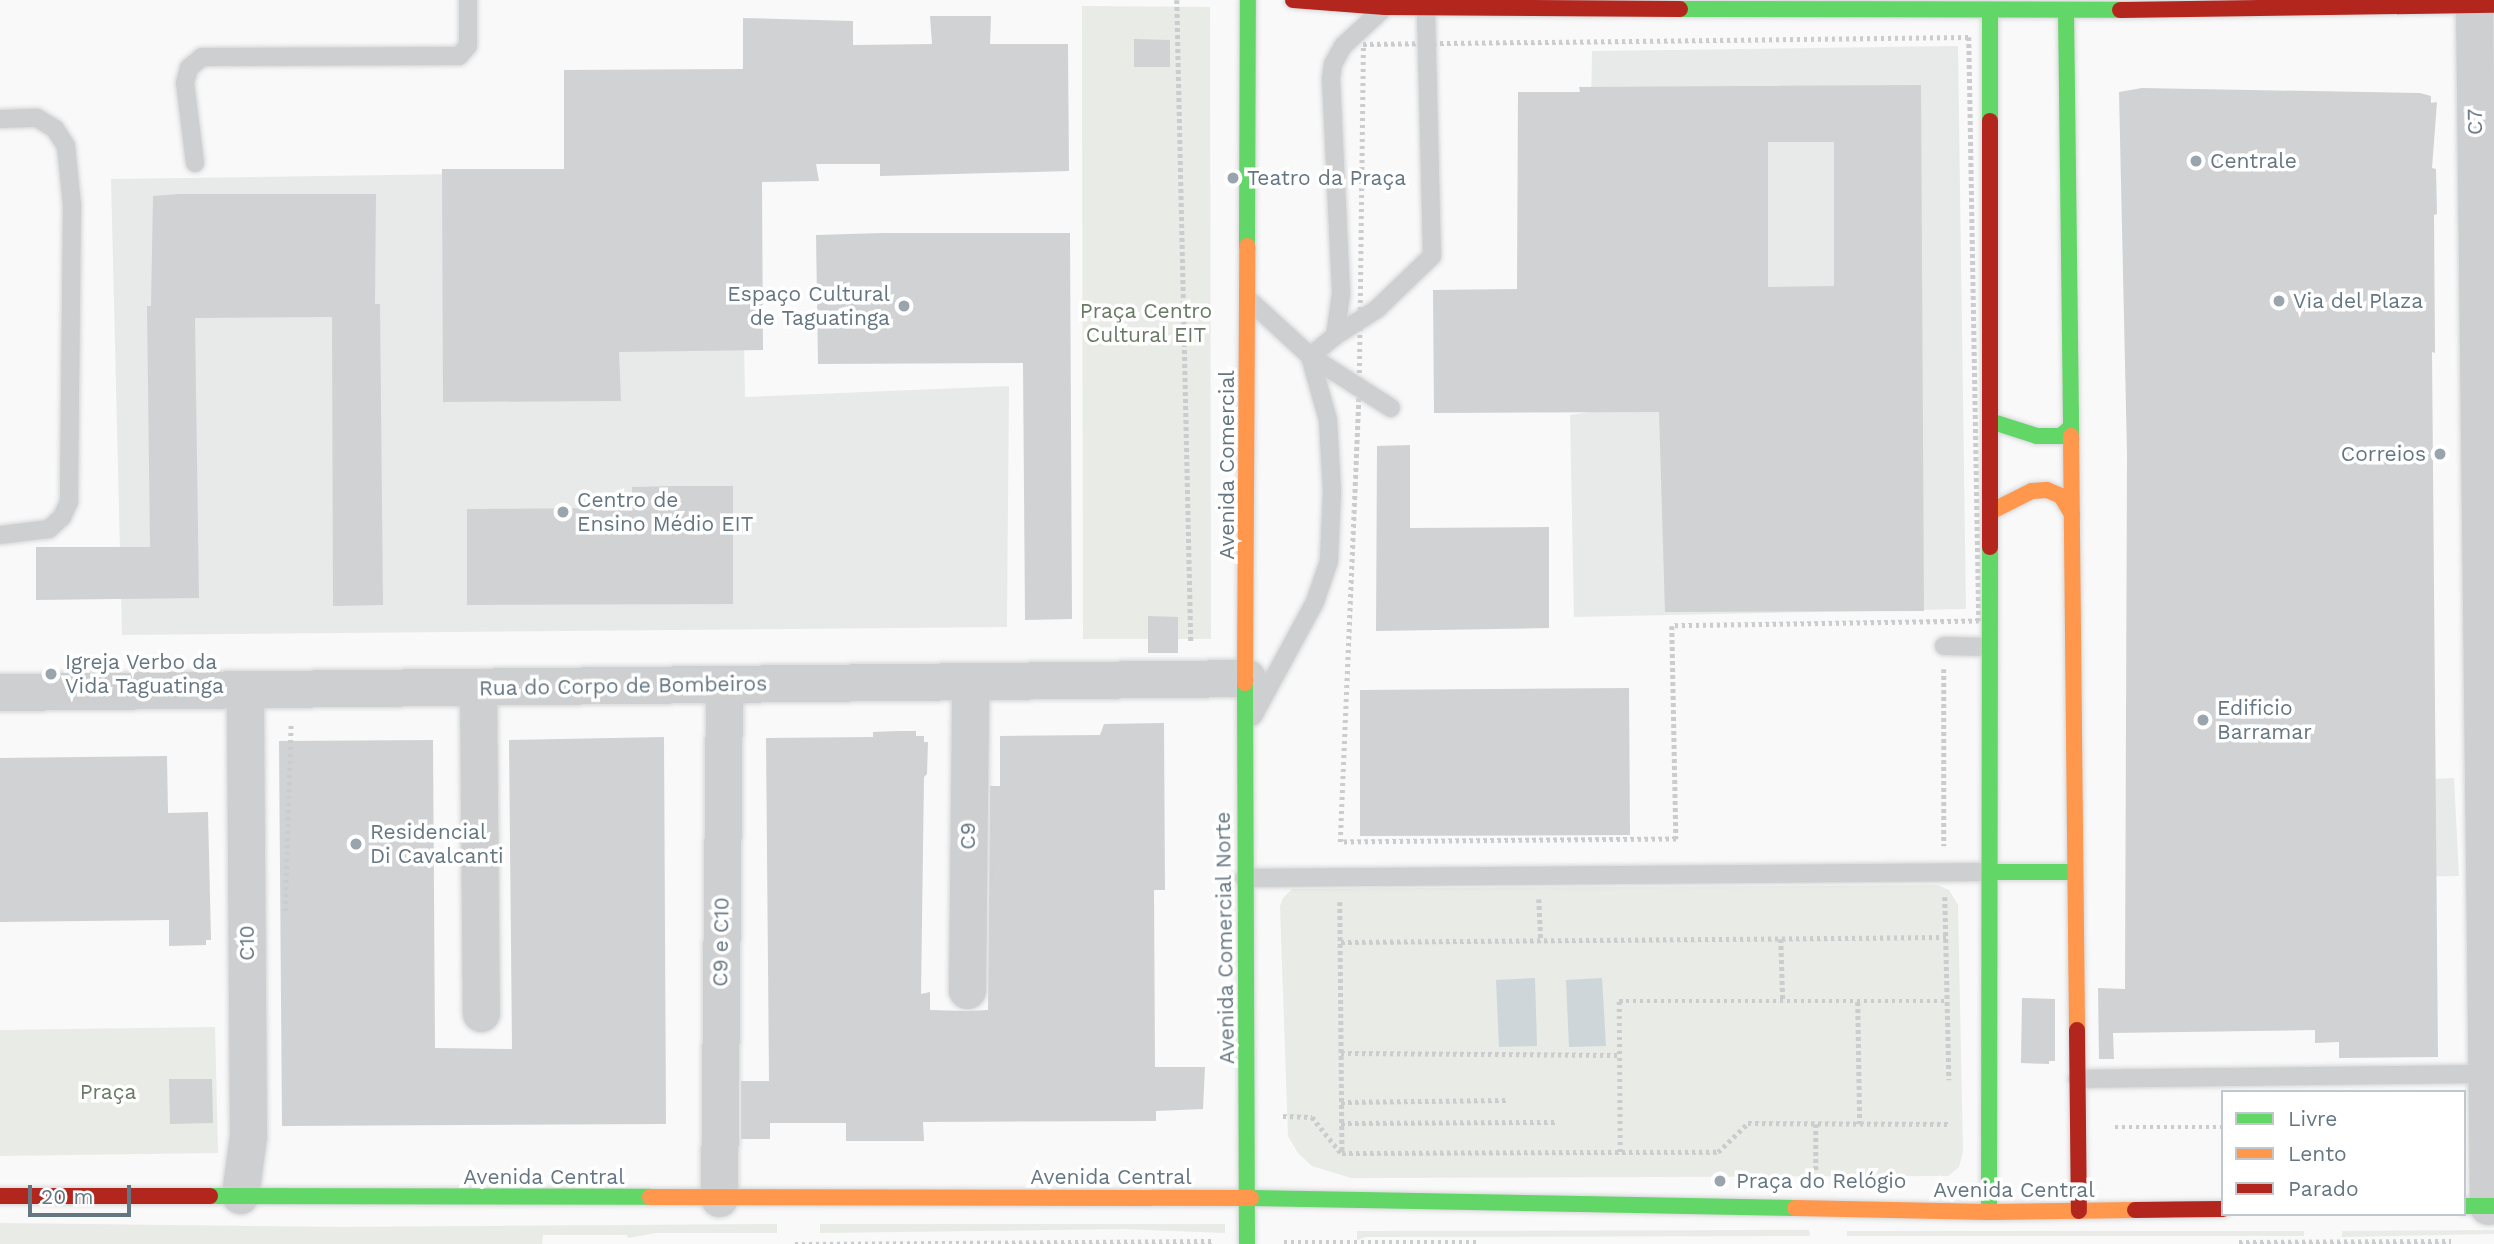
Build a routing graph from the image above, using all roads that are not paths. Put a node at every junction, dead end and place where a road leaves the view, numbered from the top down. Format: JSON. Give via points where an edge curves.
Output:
{"nodes":[{"id":1,"x":468,"y":0,"type":"edge"},
{"id":2,"x":1248,"y":0,"type":"edge"},
{"id":3,"x":1293,"y":0,"type":"edge"},
{"id":4,"x":2364,"y":3,"type":"edge"},
{"id":5,"x":1581,"y":4,"type":"edge"},
{"id":6,"x":2484,"y":5,"type":"edge"},
{"id":7,"x":1385,"y":7,"type":"junction"},
{"id":8,"x":1426,"y":7,"type":"junction"},
{"id":9,"x":2066,"y":10,"type":"junction"},
{"id":10,"x":1990,"y":12,"type":"junction"},
{"id":11,"x":0,"y":119,"type":"edge"},
{"id":12,"x":195,"y":163,"type":"dead end"},
{"id":13,"x":2485,"y":261,"type":"edge"},
{"id":14,"x":1248,"y":299,"type":"junction"},
{"id":15,"x":1335,"y":336,"type":"junction"},
{"id":16,"x":1310,"y":356,"type":"junction"},
{"id":17,"x":1391,"y":408,"type":"dead end"},
{"id":18,"x":1990,"y":421,"type":"junction"},
{"id":19,"x":2071,"y":427,"type":"junction"},
{"id":20,"x":1990,"y":512,"type":"junction"},
{"id":21,"x":2071,"y":514,"type":"junction"},
{"id":22,"x":0,"y":535,"type":"edge"},
{"id":23,"x":1944,"y":646,"type":"road end"},
{"id":24,"x":1989,"y":647,"type":"junction"},
{"id":25,"x":1247,"y":678,"type":"junction"},
{"id":26,"x":970,"y":683,"type":"junction"},
{"id":27,"x":724,"y":685,"type":"junction"},
{"id":28,"x":478,"y":688,"type":"junction"},
{"id":29,"x":245,"y":690,"type":"junction"},
{"id":30,"x":0,"y":692,"type":"edge"},
{"id":31,"x":1247,"y":727,"type":"junction"},
{"id":32,"x":1990,"y":872,"type":"junction"},
{"id":33,"x":2075,"y":872,"type":"junction"},
{"id":34,"x":1244,"y":878,"type":"junction"},
{"id":35,"x":967,"y":990,"type":"dead end"},
{"id":36,"x":481,"y":1013,"type":"dead end"},
{"id":37,"x":2488,"y":1074,"type":"junction"},
{"id":38,"x":2077,"y":1079,"type":"junction"},
{"id":39,"x":240,"y":1195,"type":"junction"},
{"id":40,"x":0,"y":1196,"type":"edge"},
{"id":41,"x":719,"y":1198,"type":"junction"},
{"id":42,"x":1248,"y":1198,"type":"junction"},
{"id":43,"x":2482,"y":1206,"type":"edge"},
{"id":44,"x":2221,"y":1209,"type":"edge"},
{"id":45,"x":1989,"y":1212,"type":"junction"},
{"id":46,"x":2079,"y":1212,"type":"junction"},
{"id":47,"x":1247,"y":1237,"type":"edge"}],
"edges":[{"from":1,"to":12,"type":"lane","via":[[468,46],[459,56],[202,57],[189,68],[185,83]]},
{"from":2,"to":14,"type":"main road","name":"Avenida Comercial"},
{"from":3,"to":7,"type":"main road"},
{"from":4,"to":6,"type":"main road"},
{"from":4,"to":9,"type":"main road"},
{"from":5,"to":8,"type":"main road"},
{"from":5,"to":10,"type":"main road"},
{"from":6,"to":13,"type":"street","name":"C7"},
{"from":7,"to":8,"type":"main road"},
{"from":7,"to":15,"type":"lane","via":[[1343,46],[1333,64],[1341,294]]},
{"from":8,"to":15,"type":"lane","via":[[1432,256],[1377,309]]},
{"from":9,"to":10,"type":"main road"},
{"from":9,"to":19,"type":"main road"},
{"from":10,"to":18,"type":"main road"},
{"from":11,"to":22,"type":"lane","via":[[37,118],[55,129],[66,146],[72,205],[69,502],[49,529]]},
{"from":13,"to":37,"type":"street","name":"C7"},
{"from":14,"to":16,"type":"lane"},
{"from":14,"to":25,"type":"main road","name":"Avenida Comercial"},
{"from":15,"to":16,"type":"lane"},
{"from":16,"to":17,"type":"lane"},
{"from":16,"to":31,"type":"lane","via":[[1328,420],[1329,561],[1315,602]]},
{"from":18,"to":19,"type":"main road","via":[[2037,436],[2061,436]]},
{"from":18,"to":20,"type":"main road"},
{"from":19,"to":21,"type":"main road"},
{"from":20,"to":21,"type":"main road","via":[[2032,491],[2047,490],[2061,496]]},
{"from":20,"to":24,"type":"main road"},
{"from":21,"to":33,"type":"main road"},
{"from":23,"to":24,"type":"lane"},
{"from":24,"to":32,"type":"main road"},
{"from":25,"to":26,"type":"street","name":"Rua do Corpo de Bombeiros"},
{"from":25,"to":31,"type":"main road","name":"Avenida Comercial Norte"},
{"from":26,"to":27,"type":"street","name":"Rua do Corpo de Bombeiros"},
{"from":26,"to":35,"type":"street","name":"C9"},
{"from":27,"to":28,"type":"street","name":"Rua do Corpo de Bombeiros"},
{"from":27,"to":41,"type":"street","name":"C9 e C10"},
{"from":28,"to":29,"type":"street","name":"Rua do Corpo de Bombeiros"},
{"from":28,"to":36,"type":"street"},
{"from":29,"to":30,"type":"street","name":"Rua do Corpo de Bombeiros"},
{"from":29,"to":39,"type":"street","name":"C10","via":[[248,1136]]},
{"from":31,"to":34,"type":"main road","name":"Avenida Comercial Norte"},
{"from":32,"to":33,"type":"main road"},
{"from":32,"to":34,"type":"lane"},
{"from":32,"to":45,"type":"main road"},
{"from":33,"to":38,"type":"main road"},
{"from":34,"to":42,"type":"main road","name":"Avenida Comercial Norte"},
{"from":37,"to":38,"type":"lane"},
{"from":37,"to":43,"type":"street","name":"C7"},
{"from":38,"to":46,"type":"main road"},
{"from":39,"to":40,"type":"main road","name":"Avenida Central"},
{"from":39,"to":41,"type":"main road","name":"Avenida Central"},
{"from":41,"to":42,"type":"main road","name":"Avenida Central"},
{"from":42,"to":45,"type":"main road","name":"Avenida Central"},
{"from":42,"to":47,"type":"main road","name":"Avenida Comercial Norte"},
{"from":44,"to":46,"type":"main road","name":"Avenida Central"},
{"from":45,"to":46,"type":"main road","name":"Avenida Central"}]}
